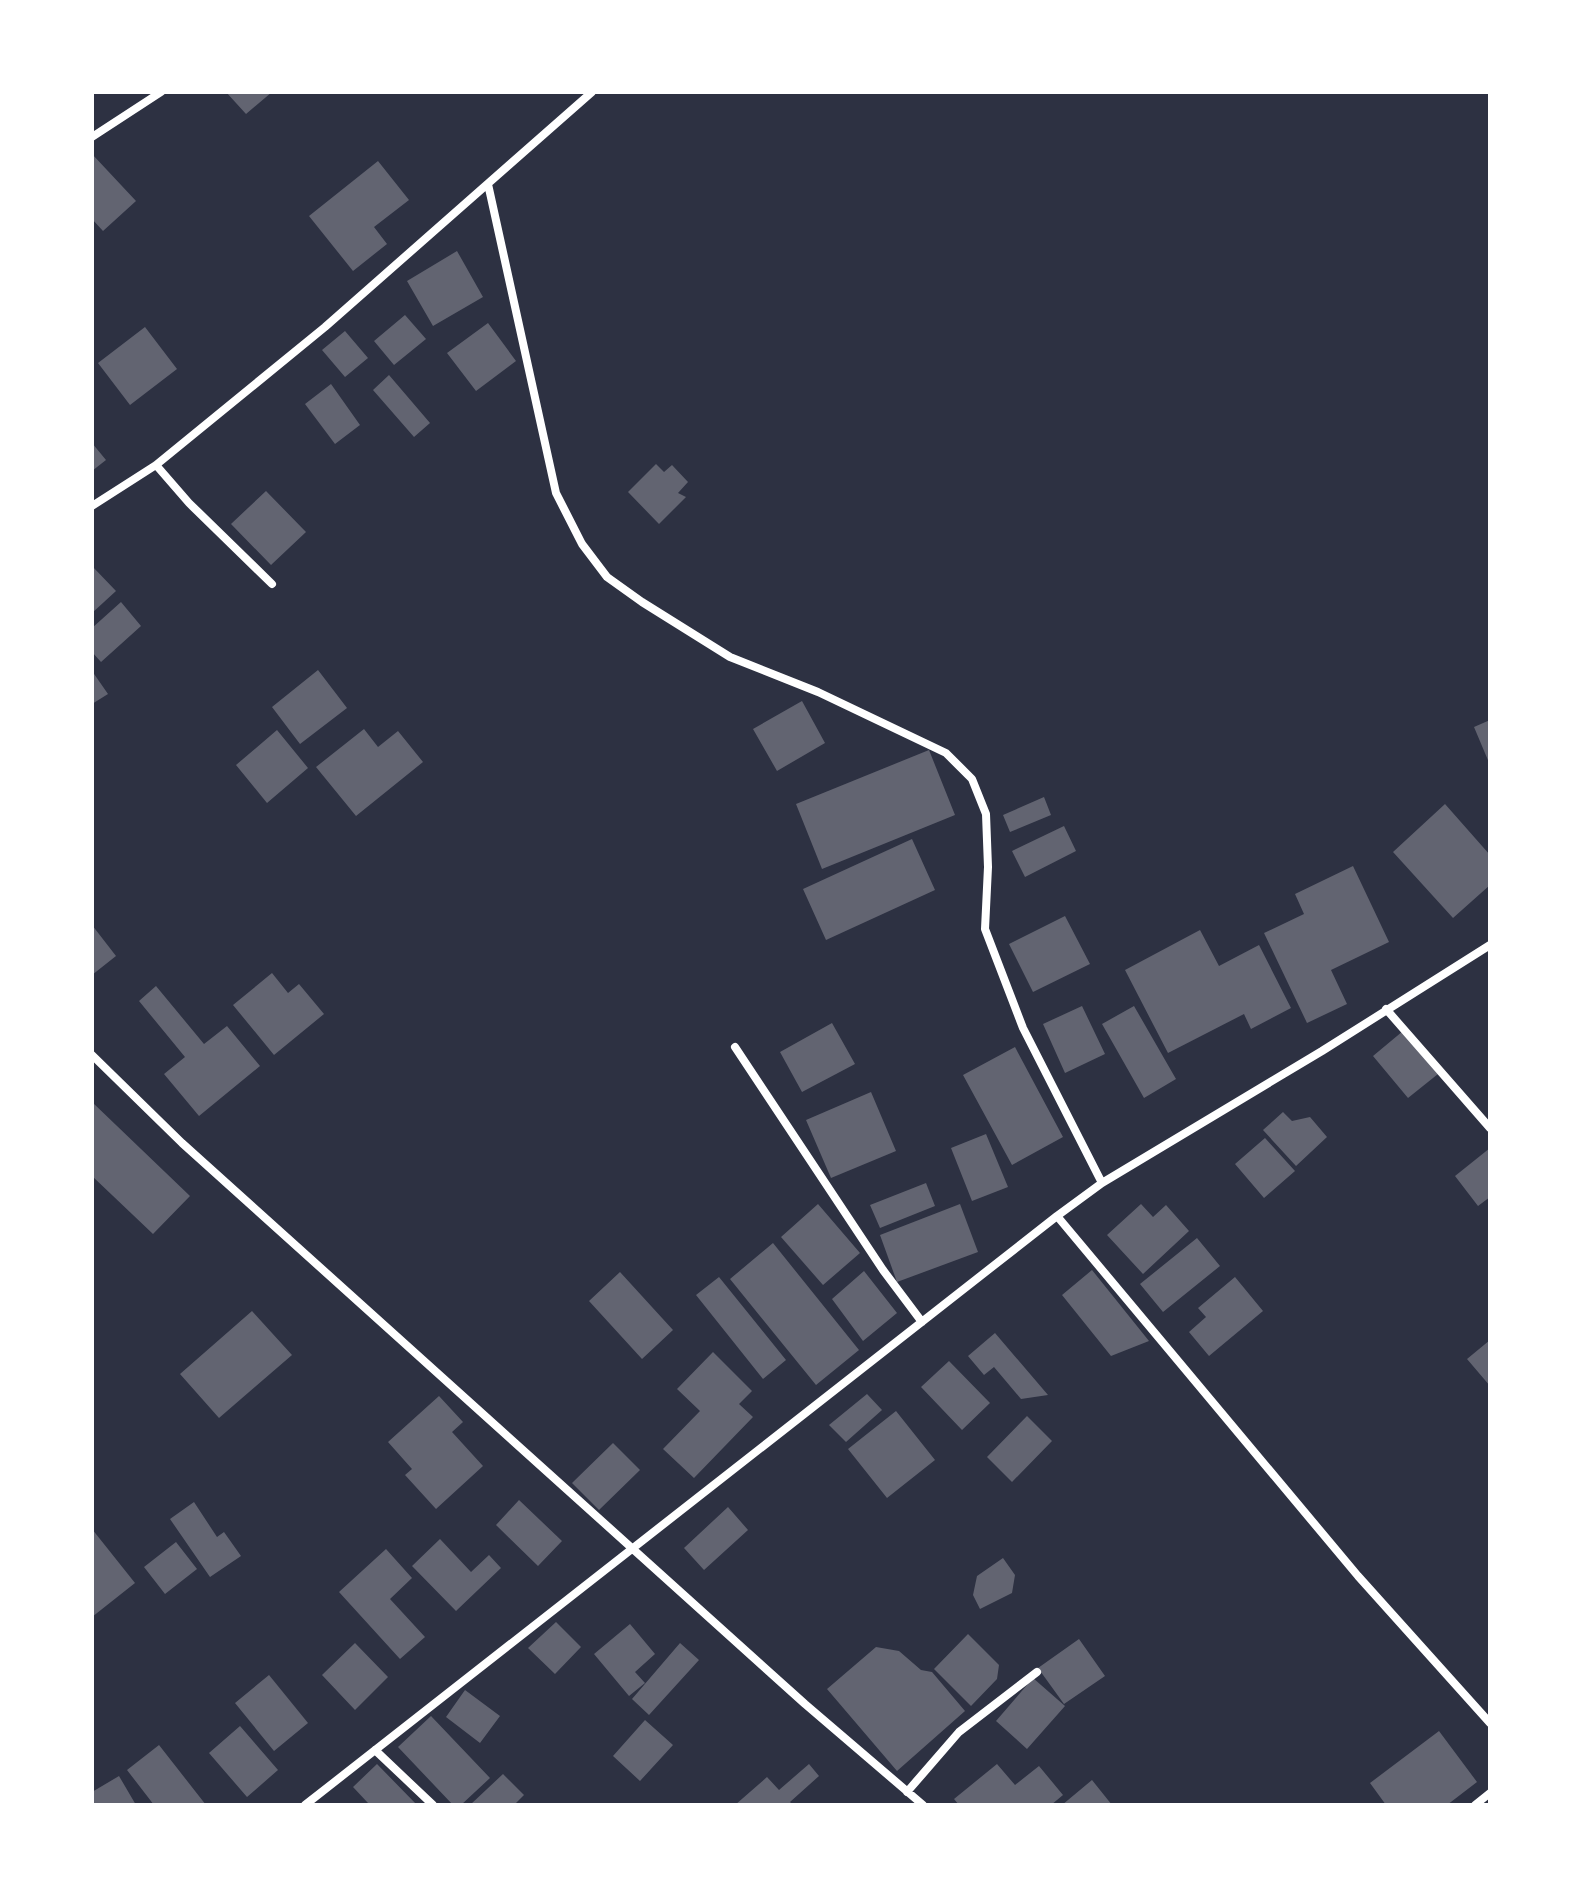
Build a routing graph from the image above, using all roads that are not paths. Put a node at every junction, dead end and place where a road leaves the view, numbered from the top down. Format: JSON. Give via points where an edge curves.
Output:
{"nodes":[{"id":1,"x":161,"y":92,"type":"edge"},
{"id":2,"x":592,"y":92,"type":"edge"},
{"id":3,"x":92,"y":137,"type":"edge"},
{"id":4,"x":488,"y":184,"type":"junction"},
{"id":5,"x":156,"y":465,"type":"junction"},
{"id":6,"x":92,"y":506,"type":"edge"},
{"id":7,"x":272,"y":584,"type":"dead end"},
{"id":8,"x":1490,"y":945,"type":"edge"},
{"id":9,"x":1386,"y":1009,"type":"junction"},
{"id":10,"x":735,"y":1047,"type":"dead end"},
{"id":11,"x":92,"y":1055,"type":"edge"},
{"id":12,"x":1490,"y":1128,"type":"edge"},
{"id":13,"x":1102,"y":1183,"type":"junction"},
{"id":14,"x":1057,"y":1216,"type":"junction"},
{"id":15,"x":922,"y":1322,"type":"junction"},
{"id":16,"x":632,"y":1549,"type":"junction"},
{"id":17,"x":1037,"y":1672,"type":"dead end"},
{"id":18,"x":1490,"y":1723,"type":"edge"},
{"id":19,"x":375,"y":1750,"type":"junction"},
{"id":20,"x":907,"y":1792,"type":"junction"},
{"id":21,"x":1490,"y":1793,"type":"edge"},
{"id":22,"x":305,"y":1805,"type":"edge"},
{"id":23,"x":433,"y":1805,"type":"edge"},
{"id":24,"x":923,"y":1805,"type":"edge"},
{"id":25,"x":1475,"y":1805,"type":"edge"}],
"edges":[{"from":1,"to":3,"type":"street"},
{"from":2,"to":4,"type":"street"},
{"from":4,"to":5,"type":"street"},
{"from":4,"to":13,"type":"street","via":[[556,493],[582,544],[607,577],[730,657],[946,753],[972,779],[986,814],[985,929],[1023,1028]]},
{"from":5,"to":6,"type":"street"},
{"from":5,"to":7,"type":"street"},
{"from":8,"to":9,"type":"street"},
{"from":9,"to":12,"type":"street"},
{"from":9,"to":13,"type":"street"},
{"from":10,"to":15,"type":"street"},
{"from":11,"to":16,"type":"street"},
{"from":13,"to":14,"type":"street"},
{"from":14,"to":15,"type":"street"},
{"from":14,"to":18,"type":"street","via":[[1348,1565]]},
{"from":15,"to":16,"type":"street"},
{"from":16,"to":19,"type":"street"},
{"from":16,"to":20,"type":"street"},
{"from":17,"to":20,"type":"street","via":[[959,1732]]},
{"from":19,"to":22,"type":"street"},
{"from":19,"to":23,"type":"street"},
{"from":20,"to":24,"type":"street"},
{"from":21,"to":25,"type":"street"}]}
